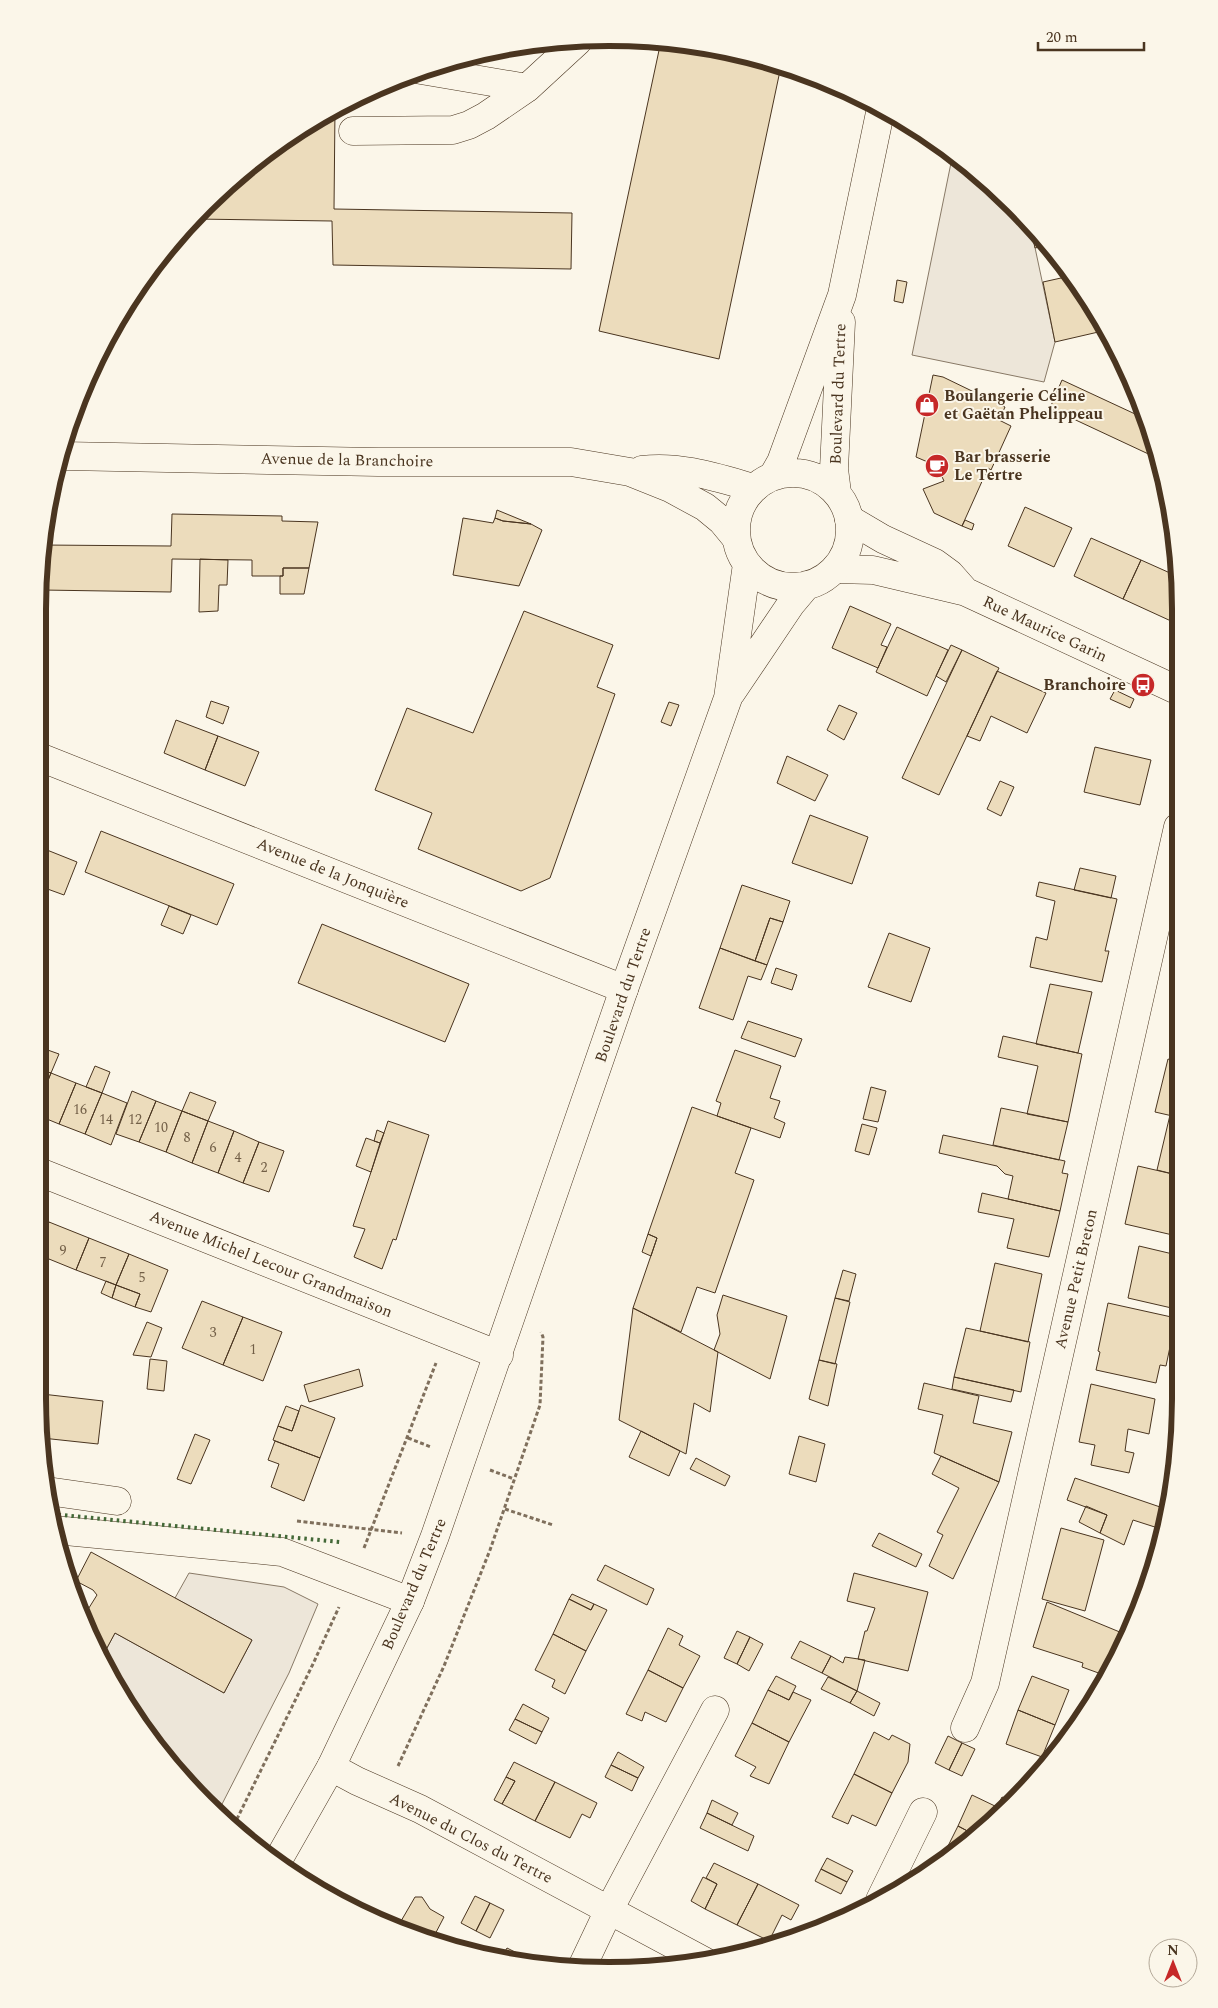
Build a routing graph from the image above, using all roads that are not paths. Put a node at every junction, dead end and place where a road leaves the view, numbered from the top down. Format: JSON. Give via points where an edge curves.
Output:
{"nodes":[{"id":1,"x":571,"y":47,"type":"edge"},
{"id":2,"x":438,"y":73,"type":"edge"},
{"id":3,"x":527,"y":88,"type":"junction"},
{"id":4,"x":879,"y":116,"type":"edge"},
{"id":5,"x":353,"y":131,"type":"dead end"},
{"id":6,"x":842,"y":295,"type":"junction"},
{"id":7,"x":67,"y":456,"type":"edge"},
{"id":8,"x":630,"y":472,"type":"junction"},
{"id":9,"x":763,"y":482,"type":"junction"},
{"id":10,"x":837,"y":493,"type":"junction"},
{"id":11,"x":849,"y":519,"type":"junction"},
{"id":12,"x":736,"y":538,"type":"junction"},
{"id":13,"x":747,"y":564,"type":"junction"},
{"id":14,"x":835,"y":569,"type":"junction"},
{"id":15,"x":807,"y":585,"type":"junction"},
{"id":16,"x":966,"y":592,"type":"junction"},
{"id":17,"x":1172,"y":688,"type":"edge"},
{"id":18,"x":728,"y":698,"type":"junction"},
{"id":19,"x":46,"y":760,"type":"edge"},
{"id":20,"x":1172,"y":854,"type":"edge"},
{"id":21,"x":624,"y":989,"type":"junction"},
{"id":22,"x":46,"y":1174,"type":"edge"},
{"id":23,"x":499,"y":1356,"type":"junction"},
{"id":24,"x":54,"y":1493,"type":"edge"},
{"id":25,"x":117,"y":1501,"type":"dead end"},
{"id":26,"x":62,"y":1531,"type":"edge"},
{"id":27,"x":410,"y":1601,"type":"junction"},
{"id":28,"x":715,"y":1710,"type":"dead end"},
{"id":29,"x":965,"y":1728,"type":"dead end"},
{"id":30,"x":331,"y":1767,"type":"junction"},
{"id":31,"x":923,"y":1812,"type":"dead end"},
{"id":32,"x":281,"y":1856,"type":"edge"},
{"id":33,"x":886,"y":1888,"type":"edge"},
{"id":34,"x":609,"y":1910,"type":"junction"},
{"id":35,"x":693,"y":1955,"type":"edge"},
{"id":36,"x":585,"y":1961,"type":"edge"}],
"edges":[{"from":1,"to":3,"type":"street"},
{"from":2,"to":3,"type":"street"},
{"from":3,"to":5,"type":"street","via":[[486,116],[453,130]]},
{"from":4,"to":6,"type":"street","name":"Boulevard du Tertre"},
{"from":6,"to":9,"type":"street","name":"Boulevard du Tertre","via":[[781,462]]},
{"from":6,"to":10,"type":"street","name":"Boulevard du Tertre","via":[[834,469]]},
{"from":7,"to":8,"type":"street","name":"Avenue de la Branchoire","via":[[571,462]]},
{"from":8,"to":9,"type":"street","name":"Avenue de la Branchoire","via":[[672,470]]},
{"from":8,"to":12,"type":"street","name":"Avenue de la Branchoire","via":[[705,507]]},
{"from":9,"to":10,"type":"street","via":[[794,472],[820,479]]},
{"from":9,"to":12,"type":"street","via":[[740,507]]},
{"from":10,"to":11,"type":"street"},
{"from":11,"to":14,"type":"street","via":[[848,547]]},
{"from":11,"to":16,"type":"street","name":"Rue Maurice Garin","via":[[935,563]]},
{"from":12,"to":13,"type":"street"},
{"from":13,"to":15,"type":"street","via":[[770,582],[785,586]]},
{"from":13,"to":18,"type":"street","name":"Boulevard du Tertre"},
{"from":14,"to":15,"type":"street"},
{"from":14,"to":16,"type":"street","name":"Rue Maurice Garin","via":[[873,570]]},
{"from":15,"to":18,"type":"street","name":"Boulevard du Tertre"},
{"from":16,"to":17,"type":"street","name":"Rue Maurice Garin"},
{"from":18,"to":21,"type":"street","name":"Boulevard du Tertre"},
{"from":19,"to":21,"type":"street","name":"Avenue de la Jonquière"},
{"from":20,"to":29,"type":"street","name":"Avenue Petit Breton","via":[[985,1683]]},
{"from":21,"to":23,"type":"street","name":"Boulevard du Tertre"},
{"from":22,"to":23,"type":"street","name":"Avenue Michel Lecour Grandmaison"},
{"from":23,"to":27,"type":"street","name":"Boulevard du Tertre"},
{"from":24,"to":25,"type":"street"},
{"from":26,"to":27,"type":"street","via":[[282,1552]]},
{"from":27,"to":30,"type":"street","name":"Boulevard du Tertre"},
{"from":28,"to":34,"type":"street"},
{"from":30,"to":32,"type":"street","name":"Boulevard du Tertre"},
{"from":30,"to":34,"type":"street","name":"Avenue du Clos du Tertre","via":[[420,1809]]},
{"from":31,"to":33,"type":"street"},
{"from":34,"to":35,"type":"street","name":"Avenue du Clos du Tertre"},
{"from":34,"to":36,"type":"street"}]}
